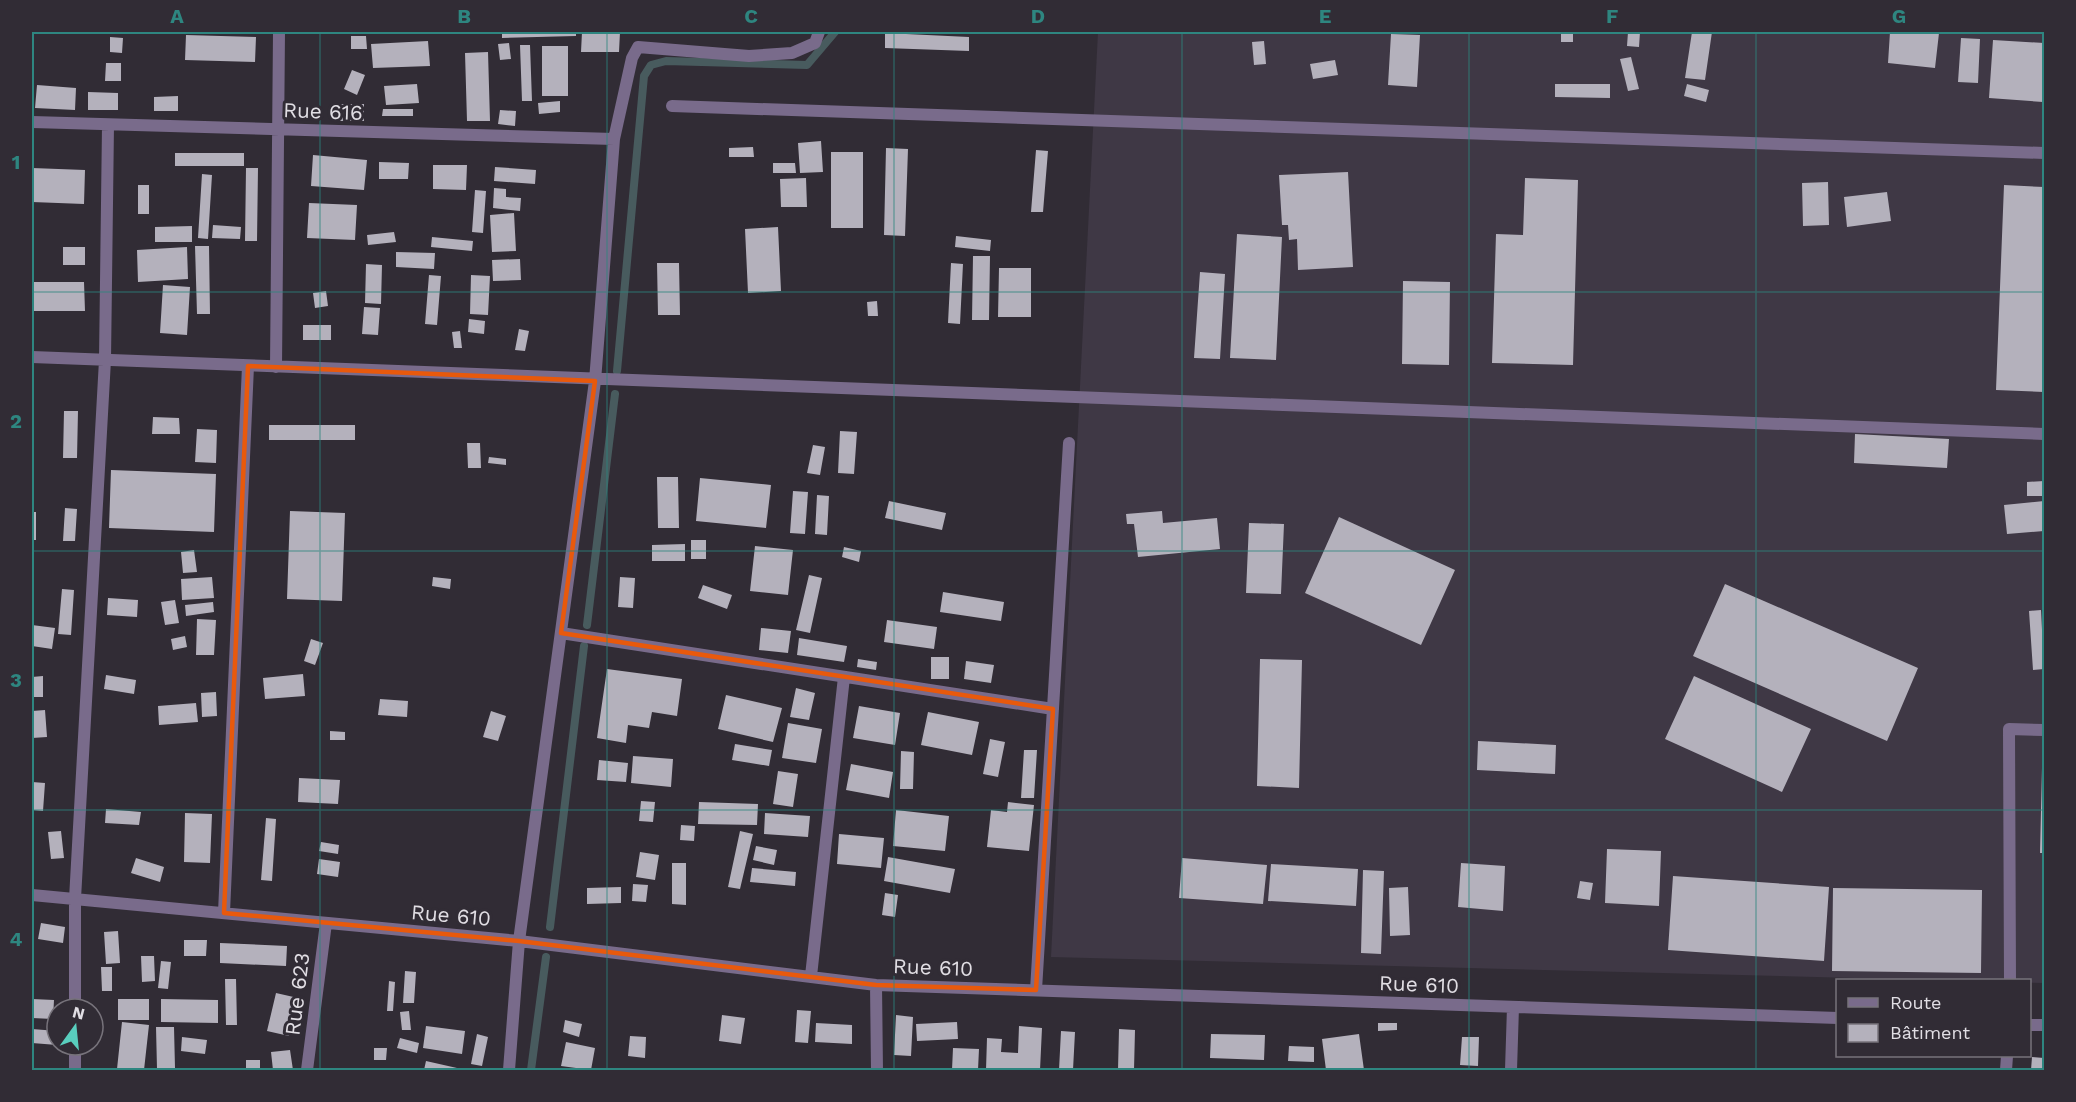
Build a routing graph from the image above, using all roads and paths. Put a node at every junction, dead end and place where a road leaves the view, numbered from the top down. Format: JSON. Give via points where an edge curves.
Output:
{"nodes":[{"id":1,"x":279,"y":32,"type":"edge"},
{"id":2,"x":819,"y":32,"type":"edge"},
{"id":3,"x":672,"y":106,"type":"dead end"},
{"id":4,"x":32,"y":123,"type":"edge"},
{"id":5,"x":108,"y":125,"type":"junction"},
{"id":6,"x":278,"y":130,"type":"junction"},
{"id":7,"x":614,"y":139,"type":"junction"},
{"id":8,"x":2044,"y":153,"type":"edge"},
{"id":9,"x":32,"y":357,"type":"edge"},
{"id":10,"x":105,"y":360,"type":"junction"},
{"id":11,"x":248,"y":366,"type":"junction"},
{"id":12,"x":276,"y":367,"type":"junction"},
{"id":13,"x":595,"y":381,"type":"junction"},
{"id":14,"x":2044,"y":434,"type":"edge"},
{"id":15,"x":1069,"y":443,"type":"dead end"},
{"id":16,"x":561,"y":633,"type":"junction"},
{"id":17,"x":844,"y":677,"type":"junction"},
{"id":18,"x":1053,"y":709,"type":"junction"},
{"id":19,"x":2044,"y":730,"type":"edge"},
{"id":20,"x":32,"y":895,"type":"edge"},
{"id":21,"x":75,"y":899,"type":"junction"},
{"id":22,"x":224,"y":913,"type":"junction"},
{"id":23,"x":326,"y":923,"type":"junction"},
{"id":24,"x":519,"y":941,"type":"junction"},
{"id":25,"x":811,"y":976,"type":"junction"},
{"id":26,"x":2010,"y":979,"type":"edge"},
{"id":27,"x":876,"y":985,"type":"junction"},
{"id":28,"x":1036,"y":990,"type":"junction"},
{"id":29,"x":75,"y":997,"type":"edge"},
{"id":30,"x":1513,"y":1007,"type":"junction"},
{"id":31,"x":1836,"y":1018,"type":"edge"},
{"id":32,"x":307,"y":1071,"type":"edge"},
{"id":33,"x":509,"y":1071,"type":"edge"},
{"id":34,"x":877,"y":1071,"type":"edge"},
{"id":35,"x":1511,"y":1071,"type":"edge"}],
"edges":[{"from":1,"to":6,"type":"street"},
{"from":2,"to":7,"type":"street","via":[[814,43],[792,53],[749,56],[638,47],[632,58]]},
{"from":3,"to":8,"type":"street"},
{"from":4,"to":5,"type":"street","name":"Rue 616"},
{"from":5,"to":6,"type":"street","name":"Rue 616"},
{"from":5,"to":10,"type":"street"},
{"from":6,"to":7,"type":"street","name":"Rue 616"},
{"from":6,"to":12,"type":"street"},
{"from":7,"to":13,"type":"street"},
{"from":9,"to":10,"type":"street"},
{"from":10,"to":11,"type":"street"},
{"from":10,"to":21,"type":"street"},
{"from":11,"to":12,"type":"street"},
{"from":11,"to":22,"type":"street"},
{"from":12,"to":13,"type":"street"},
{"from":13,"to":14,"type":"street"},
{"from":13,"to":16,"type":"street"},
{"from":15,"to":18,"type":"street"},
{"from":16,"to":17,"type":"street"},
{"from":16,"to":24,"type":"street"},
{"from":17,"to":18,"type":"street"},
{"from":17,"to":25,"type":"street"},
{"from":18,"to":28,"type":"street"},
{"from":19,"to":26,"type":"street","via":[[2009,729]]},
{"from":20,"to":21,"type":"street","name":"Rue 610"},
{"from":21,"to":22,"type":"street","name":"Rue 610"},
{"from":21,"to":29,"type":"street"},
{"from":22,"to":23,"type":"street","name":"Rue 610"},
{"from":23,"to":24,"type":"street","name":"Rue 610"},
{"from":23,"to":32,"type":"street","name":"Rue 623"},
{"from":24,"to":25,"type":"street","name":"Rue 610"},
{"from":24,"to":33,"type":"street"},
{"from":25,"to":27,"type":"street","name":"Rue 610"},
{"from":27,"to":28,"type":"street","name":"Rue 610"},
{"from":27,"to":34,"type":"street"},
{"from":28,"to":30,"type":"street","name":"Rue 610"},
{"from":30,"to":31,"type":"street","name":"Rue 610"},
{"from":30,"to":35,"type":"street"}]}
